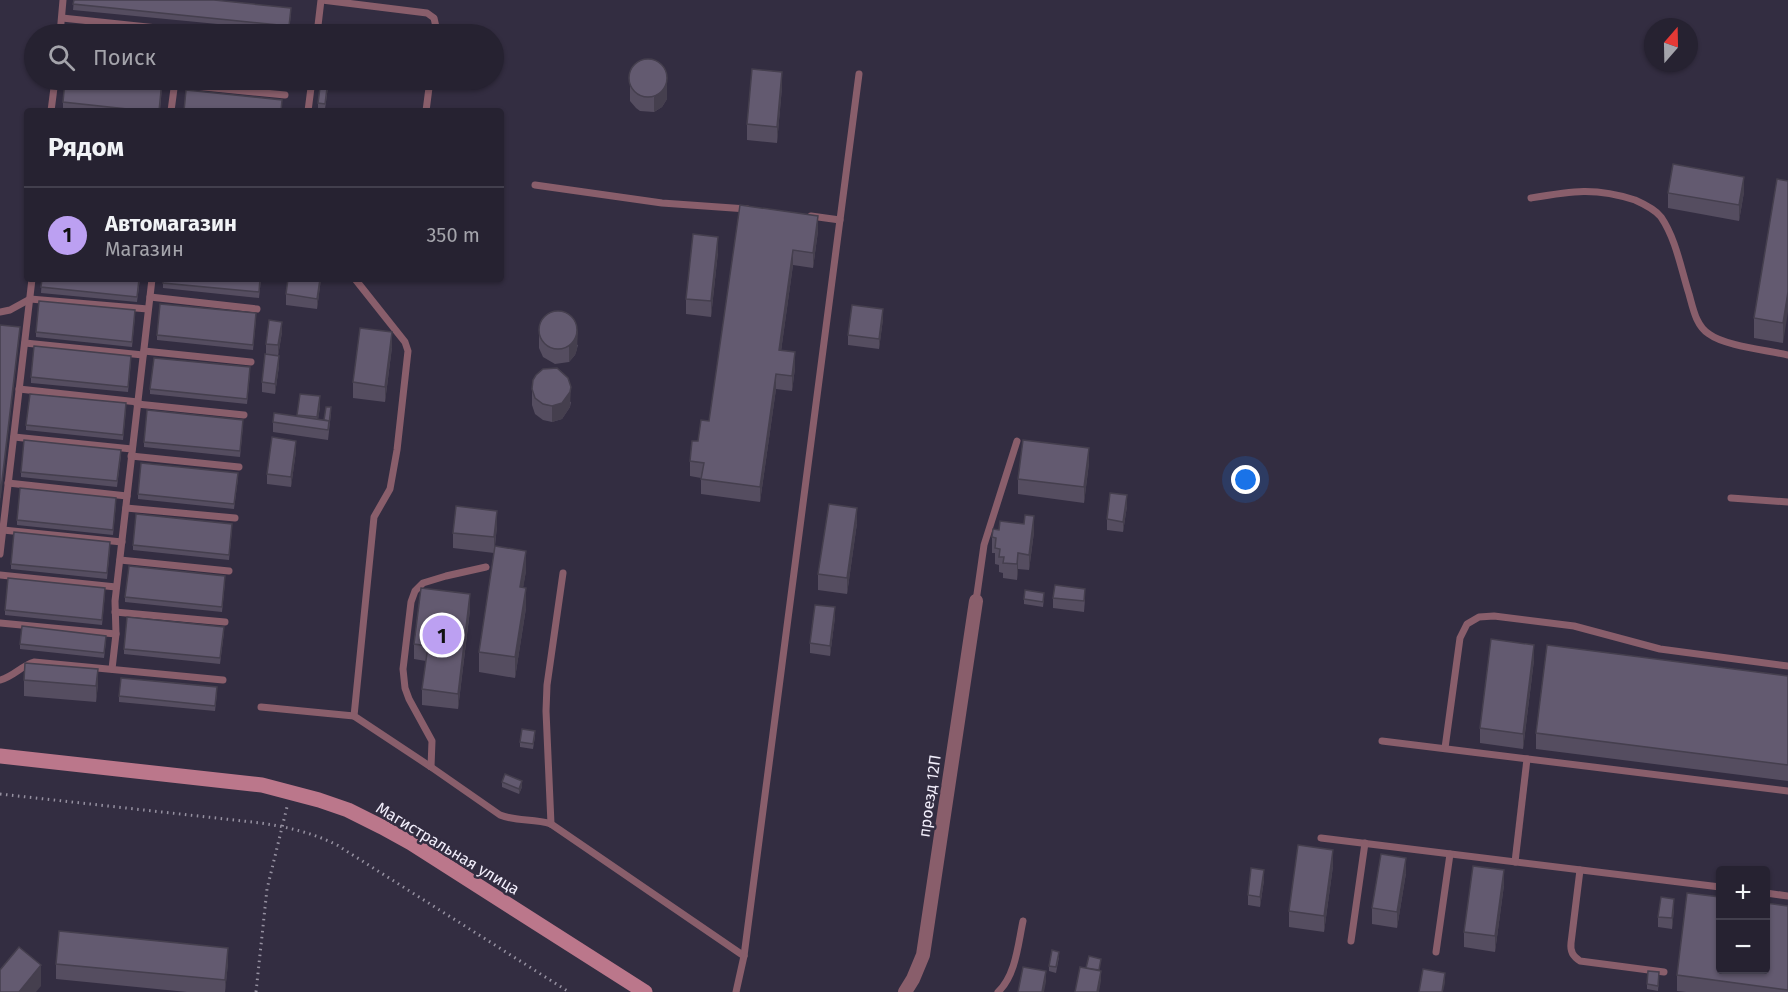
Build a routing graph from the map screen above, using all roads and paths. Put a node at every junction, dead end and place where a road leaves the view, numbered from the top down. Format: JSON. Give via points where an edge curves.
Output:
{"nodes":[{"id":1,"x":63,"y":0,"type":"edge"},
{"id":2,"x":322,"y":0,"type":"edge"},
{"id":3,"x":62,"y":18,"type":"junction"},
{"id":4,"x":61,"y":24,"type":"edge"},
{"id":5,"x":109,"y":24,"type":"edge"},
{"id":6,"x":318,"y":24,"type":"edge"},
{"id":7,"x":435,"y":24,"type":"edge"},
{"id":8,"x":859,"y":74,"type":"dead end"},
{"id":9,"x":54,"y":90,"type":"edge"},
{"id":10,"x":173,"y":90,"type":"edge"},
{"id":11,"x":245,"y":90,"type":"edge"},
{"id":12,"x":311,"y":90,"type":"edge"},
{"id":13,"x":429,"y":90,"type":"edge"},
{"id":14,"x":285,"y":95,"type":"dead end"},
{"id":15,"x":51,"y":108,"type":"edge"},
{"id":16,"x":171,"y":108,"type":"edge"},
{"id":17,"x":308,"y":108,"type":"edge"},
{"id":18,"x":426,"y":108,"type":"edge"},
{"id":19,"x":535,"y":185,"type":"dead end"},
{"id":20,"x":1532,"y":198,"type":"dead end"},
{"id":21,"x":755,"y":210,"type":"edge"},
{"id":22,"x":807,"y":216,"type":"edge"},
{"id":23,"x":840,"y":220,"type":"junction"},
{"id":24,"x":32,"y":282,"type":"edge"},
{"id":25,"x":152,"y":282,"type":"edge"},
{"id":26,"x":357,"y":282,"type":"edge"},
{"id":27,"x":150,"y":297,"type":"junction"},
{"id":28,"x":30,"y":299,"type":"junction"},
{"id":29,"x":148,"y":309,"type":"junction"},
{"id":30,"x":257,"y":309,"type":"dead end"},
{"id":31,"x":0,"y":312,"type":"edge"},
{"id":32,"x":25,"y":343,"type":"junction"},
{"id":33,"x":143,"y":353,"type":"junction"},
{"id":34,"x":1788,"y":354,"type":"edge"},
{"id":35,"x":250,"y":362,"type":"dead end"},
{"id":36,"x":19,"y":389,"type":"junction"},
{"id":37,"x":137,"y":403,"type":"junction"},
{"id":38,"x":244,"y":415,"type":"dead end"},
{"id":39,"x":14,"y":437,"type":"junction"},
{"id":40,"x":1017,"y":441,"type":"dead end"},
{"id":41,"x":132,"y":453,"type":"junction"},
{"id":42,"x":239,"y":467,"type":"dead end"},
{"id":43,"x":8,"y":483,"type":"junction"},
{"id":44,"x":127,"y":496,"type":"junction"},
{"id":45,"x":1731,"y":498,"type":"dead end"},
{"id":46,"x":1788,"y":502,"type":"edge"},
{"id":47,"x":126,"y":508,"type":"junction"},
{"id":48,"x":235,"y":518,"type":"dead end"},
{"id":49,"x":3,"y":530,"type":"junction"},
{"id":50,"x":122,"y":542,"type":"junction"},
{"id":51,"x":0,"y":554,"type":"edge"},
{"id":52,"x":120,"y":560,"type":"junction"},
{"id":53,"x":486,"y":567,"type":"dead end"},
{"id":54,"x":229,"y":571,"type":"dead end"},
{"id":55,"x":563,"y":573,"type":"dead end"},
{"id":56,"x":0,"y":575,"type":"edge"},
{"id":57,"x":116,"y":587,"type":"junction"},
{"id":58,"x":976,"y":601,"type":"joint"},
{"id":59,"x":115,"y":612,"type":"junction"},
{"id":60,"x":0,"y":622,"type":"edge"},
{"id":61,"x":225,"y":622,"type":"dead end"},
{"id":62,"x":116,"y":634,"type":"junction"},
{"id":63,"x":1788,"y":666,"type":"edge"},
{"id":64,"x":112,"y":669,"type":"junction"},
{"id":65,"x":0,"y":680,"type":"edge"},
{"id":66,"x":223,"y":680,"type":"dead end"},
{"id":67,"x":261,"y":706,"type":"dead end"},
{"id":68,"x":354,"y":716,"type":"junction"},
{"id":69,"x":1382,"y":741,"type":"dead end"},
{"id":70,"x":1445,"y":748,"type":"junction"},
{"id":71,"x":0,"y":756,"type":"edge"},
{"id":72,"x":1527,"y":759,"type":"junction"},
{"id":73,"x":431,"y":767,"type":"junction"},
{"id":74,"x":1788,"y":791,"type":"edge"},
{"id":75,"x":0,"y":794,"type":"edge"},
{"id":76,"x":551,"y":824,"type":"junction"},
{"id":77,"x":283,"y":826,"type":"junction"},
{"id":78,"x":1321,"y":838,"type":"dead end"},
{"id":79,"x":1365,"y":843,"type":"junction"},
{"id":80,"x":1450,"y":854,"type":"junction"},
{"id":81,"x":1515,"y":862,"type":"junction"},
{"id":82,"x":1580,"y":870,"type":"junction"},
{"id":83,"x":1716,"y":887,"type":"edge"},
{"id":84,"x":1770,"y":894,"type":"edge"},
{"id":85,"x":1788,"y":896,"type":"edge"},
{"id":86,"x":1023,"y":921,"type":"dead end"},
{"id":87,"x":1351,"y":941,"type":"dead end"},
{"id":88,"x":1436,"y":952,"type":"dead end"},
{"id":89,"x":744,"y":956,"type":"junction"},
{"id":90,"x":1664,"y":972,"type":"dead end"},
{"id":91,"x":256,"y":992,"type":"edge"},
{"id":92,"x":569,"y":992,"type":"edge"},
{"id":93,"x":645,"y":992,"type":"edge"},
{"id":94,"x":736,"y":992,"type":"edge"},
{"id":95,"x":905,"y":992,"type":"edge"},
{"id":96,"x":998,"y":992,"type":"edge"}],
"edges":[{"from":1,"to":3,"type":"lane"},
{"from":2,"to":6,"type":"lane"},
{"from":2,"to":7,"type":"lane","via":[[427,13]]},
{"from":3,"to":4,"type":"lane"},
{"from":3,"to":5,"type":"lane"},
{"from":8,"to":23,"type":"lane"},
{"from":9,"to":15,"type":"lane"},
{"from":10,"to":16,"type":"lane"},
{"from":11,"to":14,"type":"lane"},
{"from":12,"to":17,"type":"lane"},
{"from":13,"to":18,"type":"lane"},
{"from":19,"to":21,"type":"lane","via":[[662,203]]},
{"from":20,"to":34,"type":"lane","via":[[1593,191],[1622,196],[1653,209],[1668,229],[1703,330],[1723,341]]},
{"from":22,"to":23,"type":"lane"},
{"from":23,"to":89,"type":"lane"},
{"from":24,"to":28,"type":"lane"},
{"from":25,"to":27,"type":"lane"},
{"from":26,"to":68,"type":"lane","via":[[408,351],[390,489],[374,518]]},
{"from":27,"to":29,"type":"lane"},
{"from":27,"to":30,"type":"lane"},
{"from":28,"to":29,"type":"lane"},
{"from":28,"to":31,"type":"lane"},
{"from":28,"to":32,"type":"lane"},
{"from":29,"to":33,"type":"lane"},
{"from":32,"to":33,"type":"lane"},
{"from":32,"to":36,"type":"lane"},
{"from":33,"to":35,"type":"lane"},
{"from":33,"to":37,"type":"lane"},
{"from":36,"to":37,"type":"lane"},
{"from":36,"to":39,"type":"lane"},
{"from":37,"to":38,"type":"lane"},
{"from":37,"to":41,"type":"lane"},
{"from":39,"to":41,"type":"lane"},
{"from":39,"to":43,"type":"lane"},
{"from":40,"to":58,"type":"lane","via":[[984,544]]},
{"from":41,"to":42,"type":"lane"},
{"from":41,"to":44,"type":"lane"},
{"from":43,"to":44,"type":"lane"},
{"from":43,"to":49,"type":"lane"},
{"from":44,"to":47,"type":"lane"},
{"from":45,"to":46,"type":"lane"},
{"from":47,"to":48,"type":"lane"},
{"from":47,"to":50,"type":"lane"},
{"from":49,"to":50,"type":"lane"},
{"from":49,"to":51,"type":"lane"},
{"from":50,"to":52,"type":"lane"},
{"from":52,"to":54,"type":"lane"},
{"from":52,"to":57,"type":"lane"},
{"from":53,"to":73,"type":"lane","via":[[423,583],[411,602],[403,669],[405,688],[432,741]]},
{"from":55,"to":76,"type":"lane","via":[[547,685]]},
{"from":56,"to":57,"type":"lane"},
{"from":57,"to":59,"type":"lane"},
{"from":58,"to":95,"type":"street","name":"проезд 12П","via":[[923,954]]},
{"from":59,"to":61,"type":"lane"},
{"from":59,"to":62,"type":"lane"},
{"from":60,"to":62,"type":"lane"},
{"from":62,"to":64,"type":"lane"},
{"from":63,"to":70,"type":"lane","via":[[1660,649],[1574,626],[1479,617],[1467,624],[1460,638]]},
{"from":64,"to":65,"type":"lane","via":[[34,662]]},
{"from":64,"to":66,"type":"lane"},
{"from":67,"to":68,"type":"lane"},
{"from":68,"to":73,"type":"lane"},
{"from":69,"to":70,"type":"lane"},
{"from":70,"to":72,"type":"lane"},
{"from":71,"to":93,"type":"main road","name":"Магистральная улица","via":[[262,785],[338,807],[411,843]]},
{"from":72,"to":74,"type":"lane"},
{"from":72,"to":81,"type":"lane"},
{"from":73,"to":76,"type":"lane","via":[[500,816]]},
{"from":75,"to":77,"type":"path"},
{"from":76,"to":89,"type":"lane"},
{"from":77,"to":91,"type":"path","via":[[267,889]]},
{"from":77,"to":92,"type":"path","via":[[338,845]]},
{"from":78,"to":79,"type":"lane"},
{"from":79,"to":80,"type":"lane"},
{"from":79,"to":87,"type":"lane"},
{"from":80,"to":81,"type":"lane"},
{"from":80,"to":88,"type":"lane"},
{"from":81,"to":82,"type":"lane"},
{"from":82,"to":83,"type":"lane"},
{"from":82,"to":90,"type":"lane","via":[[1570,951],[1574,957]]},
{"from":84,"to":85,"type":"lane"},
{"from":86,"to":96,"type":"lane","via":[[1012,970]]},
{"from":89,"to":94,"type":"lane"}]}
